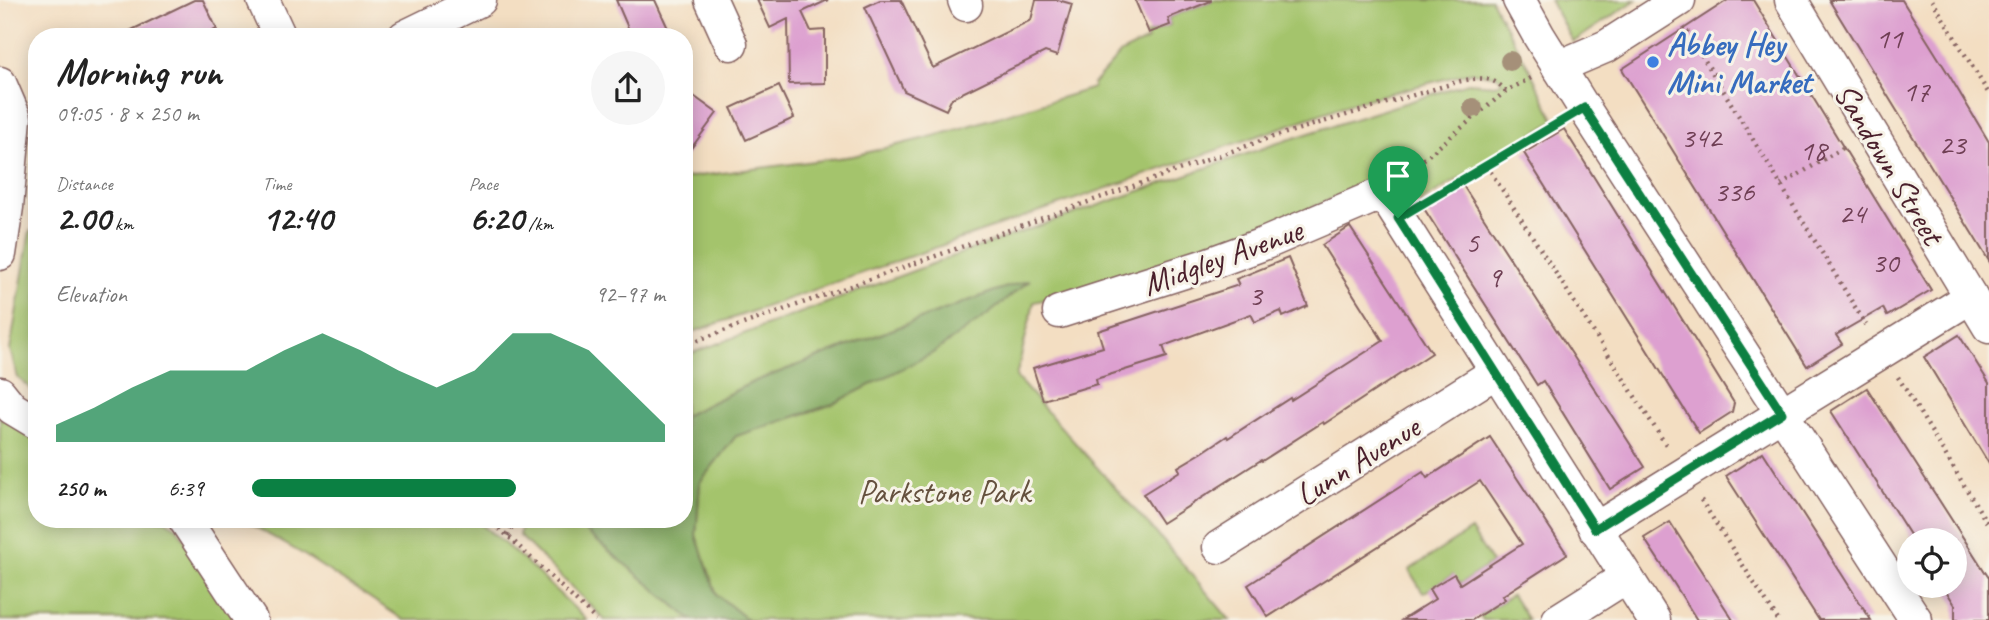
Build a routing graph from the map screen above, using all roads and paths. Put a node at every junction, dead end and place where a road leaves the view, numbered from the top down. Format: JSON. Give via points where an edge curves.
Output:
{"nodes":[{"id":1,"x":262,"y":0,"type":"edge"},
{"id":2,"x":480,"y":0,"type":"edge"},
{"id":3,"x":711,"y":0,"type":"edge"},
{"id":4,"x":1519,"y":0,"type":"edge"},
{"id":5,"x":1791,"y":0,"type":"edge"},
{"id":6,"x":1932,"y":0,"type":"edge"},
{"id":7,"x":1682,"y":14,"type":"edge"},
{"id":8,"x":276,"y":28,"type":"edge"},
{"id":9,"x":422,"y":28,"type":"edge"},
{"id":10,"x":731,"y":44,"type":"dead end"},
{"id":11,"x":1558,"y":67,"type":"junction"},
{"id":12,"x":0,"y":83,"type":"edge"},
{"id":13,"x":1506,"y":91,"type":"junction"},
{"id":14,"x":1989,"y":94,"type":"edge"},
{"id":15,"x":1584,"y":108,"type":"junction"},
{"id":16,"x":1845,"y":147,"type":"dead end"},
{"id":17,"x":1487,"y":166,"type":"junction"},
{"id":18,"x":1781,"y":186,"type":"junction"},
{"id":19,"x":1391,"y":205,"type":"junction"},
{"id":20,"x":0,"y":253,"type":"edge"},
{"id":21,"x":1971,"y":297,"type":"junction"},
{"id":22,"x":1059,"y":312,"type":"dead end"},
{"id":23,"x":1989,"y":327,"type":"edge"},
{"id":24,"x":1867,"y":328,"type":"dead end"},
{"id":25,"x":693,"y":342,"type":"edge"},
{"id":26,"x":1496,"y":372,"type":"junction"},
{"id":27,"x":1894,"y":372,"type":"dead end"},
{"id":28,"x":0,"y":393,"type":"edge"},
{"id":29,"x":1782,"y":413,"type":"junction"},
{"id":30,"x":28,"y":418,"type":"edge"},
{"id":31,"x":1669,"y":451,"type":"dead end"},
{"id":32,"x":1699,"y":497,"type":"dead end"},
{"id":33,"x":1989,"y":526,"type":"edge"},
{"id":34,"x":190,"y":528,"type":"edge"},
{"id":35,"x":498,"y":528,"type":"edge"},
{"id":36,"x":512,"y":528,"type":"edge"},
{"id":37,"x":1595,"y":529,"type":"junction"},
{"id":38,"x":508,"y":536,"type":"junction"},
{"id":39,"x":1219,"y":547,"type":"dead end"},
{"id":40,"x":1626,"y":577,"type":"junction"},
{"id":41,"x":251,"y":620,"type":"edge"},
{"id":42,"x":596,"y":620,"type":"edge"},
{"id":43,"x":1558,"y":620,"type":"edge"},
{"id":44,"x":1654,"y":620,"type":"edge"},
{"id":45,"x":1778,"y":620,"type":"edge"},
{"id":46,"x":1916,"y":620,"type":"edge"}],
"edges":[{"from":1,"to":8,"type":"street"},
{"from":2,"to":9,"type":"street"},
{"from":3,"to":10,"type":"street"},
{"from":4,"to":11,"type":"street"},
{"from":5,"to":21,"type":"street","name":"Sandown Street"},
{"from":6,"to":14,"type":"path"},
{"from":7,"to":11,"type":"street"},
{"from":7,"to":18,"type":"path"},
{"from":11,"to":13,"type":"path"},
{"from":11,"to":15,"type":"street"},
{"from":12,"to":20,"type":"street","via":[[15,118]]},
{"from":13,"to":19,"type":"path"},
{"from":13,"to":25,"type":"path","via":[[1489,79],[1461,81],[1269,138]]},
{"from":15,"to":17,"type":"path"},
{"from":15,"to":29,"type":"street"},
{"from":16,"to":18,"type":"path"},
{"from":17,"to":19,"type":"path"},
{"from":17,"to":31,"type":"path"},
{"from":18,"to":24,"type":"path"},
{"from":19,"to":22,"type":"street","name":"Midgley Avenue"},
{"from":19,"to":26,"type":"street"},
{"from":21,"to":23,"type":"street","name":"Sandown Street"},
{"from":21,"to":29,"type":"street"},
{"from":26,"to":37,"type":"street"},
{"from":26,"to":39,"type":"street","name":"Lunn Avenue"},
{"from":27,"to":33,"type":"path"},
{"from":28,"to":30,"type":"street"},
{"from":29,"to":37,"type":"street"},
{"from":29,"to":46,"type":"street"},
{"from":32,"to":45,"type":"path"},
{"from":34,"to":41,"type":"street"},
{"from":35,"to":38,"type":"path"},
{"from":36,"to":38,"type":"path"},
{"from":37,"to":40,"type":"street"},
{"from":38,"to":42,"type":"path"},
{"from":40,"to":43,"type":"street"},
{"from":40,"to":44,"type":"street"}]}
